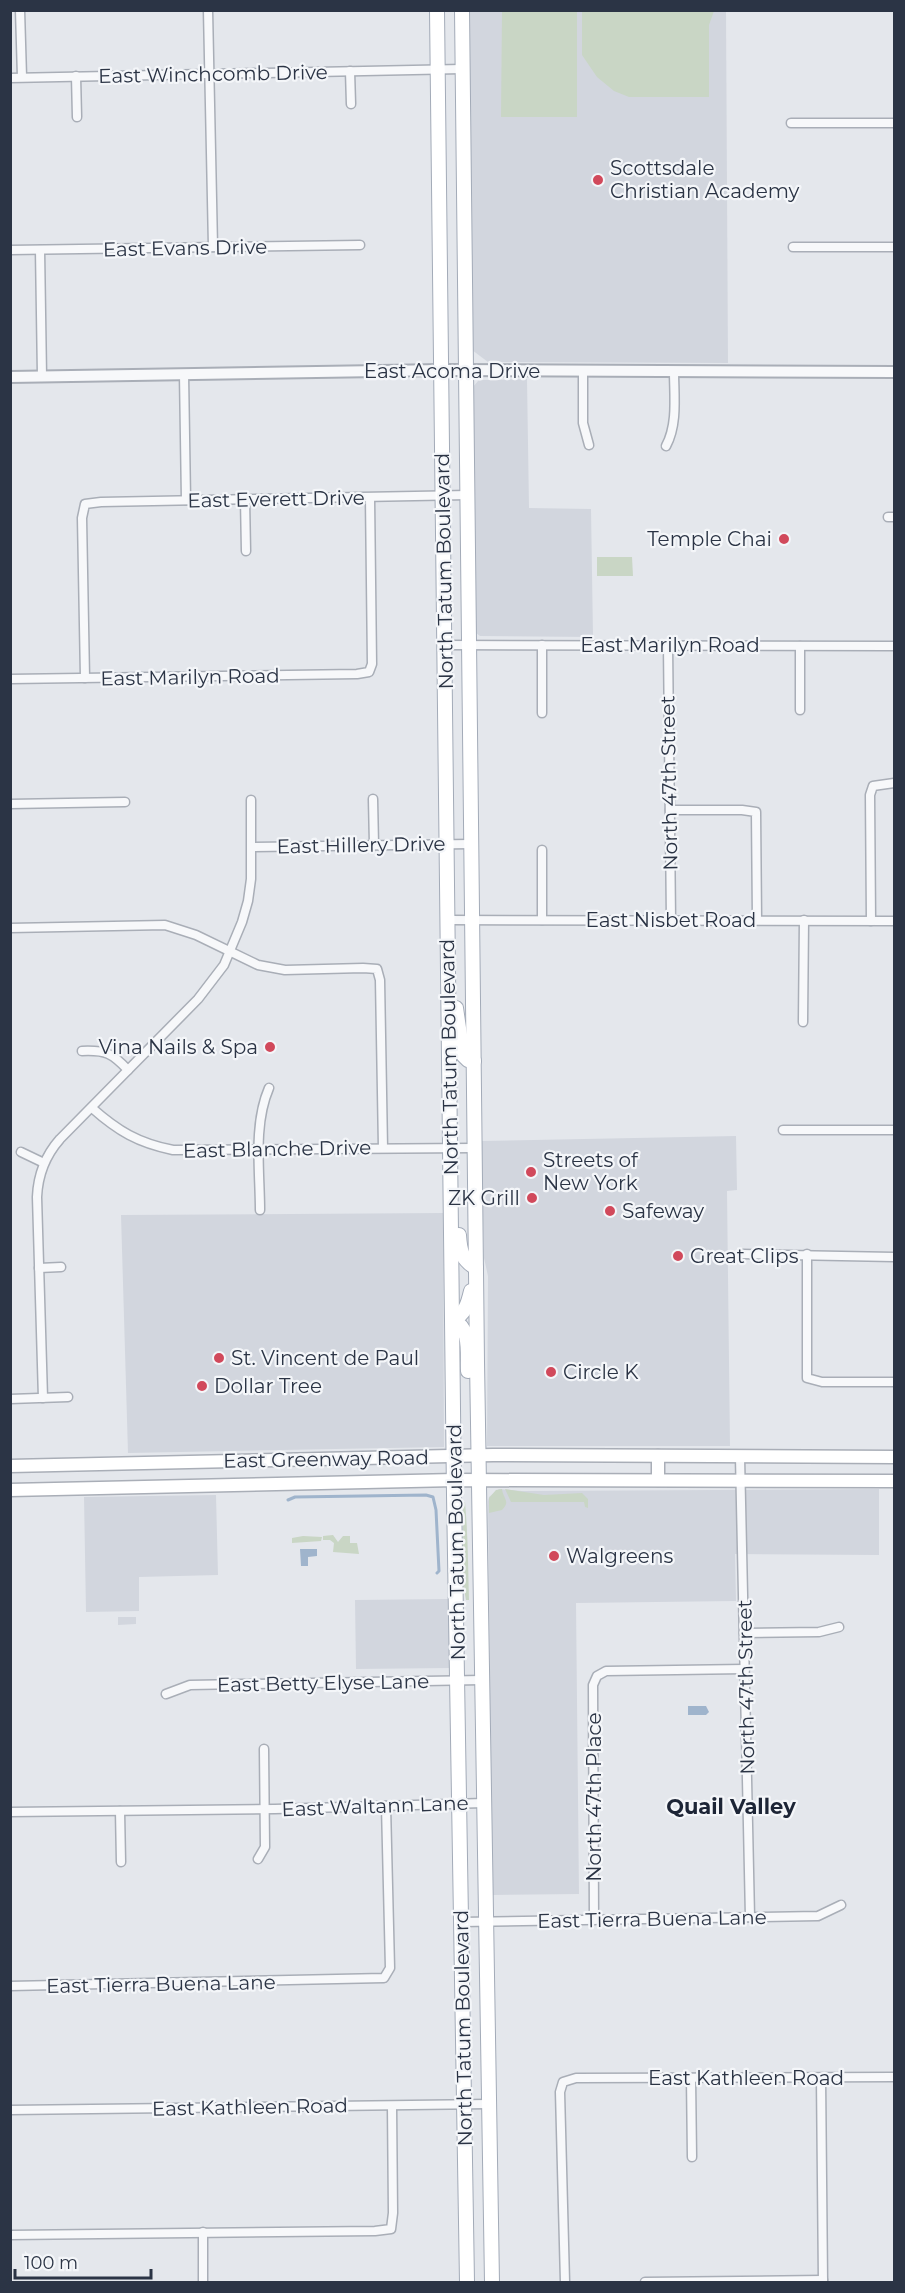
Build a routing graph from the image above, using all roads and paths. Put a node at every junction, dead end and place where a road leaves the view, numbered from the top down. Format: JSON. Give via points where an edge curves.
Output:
{"nodes":[{"id":1,"x":20,"y":10,"type":"edge"},
{"id":2,"x":208,"y":10,"type":"edge"},
{"id":3,"x":437,"y":10,"type":"edge"},
{"id":4,"x":462,"y":10,"type":"edge"},
{"id":5,"x":438,"y":69,"type":"junction"},
{"id":6,"x":462,"y":69,"type":"junction"},
{"id":7,"x":350,"y":71,"type":"junction"},
{"id":8,"x":210,"y":74,"type":"junction"},
{"id":9,"x":76,"y":76,"type":"junction"},
{"id":10,"x":22,"y":77,"type":"junction"},
{"id":11,"x":10,"y":78,"type":"edge"},
{"id":12,"x":351,"y":104,"type":"dead end"},
{"id":13,"x":77,"y":117,"type":"dead end"},
{"id":14,"x":791,"y":123,"type":"dead end"},
{"id":15,"x":894,"y":123,"type":"edge"},
{"id":16,"x":360,"y":245,"type":"dead end"},
{"id":17,"x":213,"y":247,"type":"junction"},
{"id":18,"x":793,"y":247,"type":"dead end"},
{"id":19,"x":894,"y":247,"type":"edge"},
{"id":20,"x":10,"y":250,"type":"edge"},
{"id":21,"x":40,"y":250,"type":"junction"},
{"id":22,"x":442,"y":370,"type":"junction"},
{"id":23,"x":466,"y":370,"type":"junction"},
{"id":24,"x":583,"y":370,"type":"junction"},
{"id":25,"x":674,"y":371,"type":"junction"},
{"id":26,"x":894,"y":372,"type":"edge"},
{"id":27,"x":184,"y":374,"type":"junction"},
{"id":28,"x":42,"y":376,"type":"junction"},
{"id":29,"x":10,"y":377,"type":"edge"},
{"id":30,"x":589,"y":445,"type":"dead end"},
{"id":31,"x":666,"y":446,"type":"dead end"},
{"id":32,"x":468,"y":495,"type":"junction"},
{"id":33,"x":443,"y":496,"type":"junction"},
{"id":34,"x":370,"y":498,"type":"junction"},
{"id":35,"x":244,"y":500,"type":"junction"},
{"id":36,"x":186,"y":501,"type":"junction"},
{"id":37,"x":246,"y":551,"type":"dead end"},
{"id":38,"x":445,"y":645,"type":"junction"},
{"id":39,"x":469,"y":645,"type":"junction"},
{"id":40,"x":543,"y":645,"type":"junction"},
{"id":41,"x":668,"y":645,"type":"junction"},
{"id":42,"x":800,"y":646,"type":"junction"},
{"id":43,"x":894,"y":646,"type":"edge"},
{"id":44,"x":85,"y":678,"type":"junction"},
{"id":45,"x":10,"y":679,"type":"edge"},
{"id":46,"x":800,"y":710,"type":"dead end"},
{"id":47,"x":542,"y":713,"type":"dead end"},
{"id":48,"x":894,"y":783,"type":"edge"},
{"id":49,"x":373,"y":799,"type":"dead end"},
{"id":50,"x":251,"y":800,"type":"dead end"},
{"id":51,"x":125,"y":802,"type":"dead end"},
{"id":52,"x":10,"y":804,"type":"edge"},
{"id":53,"x":670,"y":810,"type":"junction"},
{"id":54,"x":447,"y":844,"type":"junction"},
{"id":55,"x":471,"y":844,"type":"junction"},
{"id":56,"x":374,"y":845,"type":"junction"},
{"id":57,"x":252,"y":847,"type":"junction"},
{"id":58,"x":542,"y":849,"type":"dead end"},
{"id":59,"x":472,"y":919,"type":"junction"},
{"id":60,"x":447,"y":920,"type":"junction"},
{"id":61,"x":542,"y":920,"type":"junction"},
{"id":62,"x":671,"y":920,"type":"junction"},
{"id":63,"x":757,"y":920,"type":"junction"},
{"id":64,"x":804,"y":920,"type":"junction"},
{"id":65,"x":872,"y":921,"type":"junction"},
{"id":66,"x":894,"y":921,"type":"edge"},
{"id":67,"x":10,"y":928,"type":"edge"},
{"id":68,"x":230,"y":952,"type":"junction"},
{"id":69,"x":448,"y":984,"type":"junction"},
{"id":70,"x":803,"y":1022,"type":"dead end"},
{"id":71,"x":82,"y":1051,"type":"dead end"},
{"id":72,"x":474,"y":1061,"type":"junction"},
{"id":73,"x":128,"y":1070,"type":"junction"},
{"id":74,"x":268,"y":1088,"type":"dead end"},
{"id":75,"x":92,"y":1108,"type":"junction"},
{"id":76,"x":783,"y":1130,"type":"dead end"},
{"id":77,"x":894,"y":1130,"type":"edge"},
{"id":78,"x":383,"y":1148,"type":"junction"},
{"id":79,"x":450,"y":1148,"type":"junction"},
{"id":80,"x":474,"y":1148,"type":"junction"},
{"id":81,"x":260,"y":1150,"type":"junction"},
{"id":82,"x":21,"y":1152,"type":"dead end"},
{"id":83,"x":44,"y":1163,"type":"junction"},
{"id":84,"x":260,"y":1210,"type":"dead end"},
{"id":85,"x":742,"y":1254,"type":"dead end"},
{"id":86,"x":807,"y":1254,"type":"junction"},
{"id":87,"x":894,"y":1257,"type":"edge"},
{"id":88,"x":61,"y":1267,"type":"dead end"},
{"id":89,"x":39,"y":1268,"type":"junction"},
{"id":90,"x":476,"y":1268,"type":"junction"},
{"id":91,"x":453,"y":1320,"type":"junction"},
{"id":92,"x":894,"y":1383,"type":"edge"},
{"id":93,"x":68,"y":1397,"type":"dead end"},
{"id":94,"x":43,"y":1398,"type":"junction"},
{"id":95,"x":10,"y":1399,"type":"edge"},
{"id":96,"x":478,"y":1411,"type":"junction"},
{"id":97,"x":478,"y":1455,"type":"junction"},
{"id":98,"x":455,"y":1456,"type":"junction"},
{"id":99,"x":658,"y":1456,"type":"junction"},
{"id":100,"x":740,"y":1457,"type":"junction"},
{"id":101,"x":894,"y":1457,"type":"edge"},
{"id":102,"x":10,"y":1466,"type":"edge"},
{"id":103,"x":455,"y":1480,"type":"junction"},
{"id":104,"x":478,"y":1480,"type":"junction"},
{"id":105,"x":658,"y":1480,"type":"junction"},
{"id":106,"x":741,"y":1480,"type":"junction"},
{"id":107,"x":894,"y":1481,"type":"edge"},
{"id":108,"x":10,"y":1490,"type":"edge"},
{"id":109,"x":839,"y":1627,"type":"dead end"},
{"id":110,"x":744,"y":1633,"type":"junction"},
{"id":111,"x":745,"y":1669,"type":"junction"},
{"id":112,"x":458,"y":1680,"type":"junction"},
{"id":113,"x":482,"y":1680,"type":"junction"},
{"id":114,"x":166,"y":1694,"type":"dead end"},
{"id":115,"x":264,"y":1749,"type":"dead end"},
{"id":116,"x":484,"y":1803,"type":"junction"},
{"id":117,"x":459,"y":1804,"type":"junction"},
{"id":118,"x":386,"y":1806,"type":"junction"},
{"id":119,"x":265,"y":1809,"type":"junction"},
{"id":120,"x":120,"y":1811,"type":"junction"},
{"id":121,"x":10,"y":1812,"type":"edge"},
{"id":122,"x":258,"y":1859,"type":"dead end"},
{"id":123,"x":121,"y":1862,"type":"dead end"},
{"id":124,"x":842,"y":1905,"type":"dead end"},
{"id":125,"x":750,"y":1917,"type":"junction"},
{"id":126,"x":594,"y":1920,"type":"junction"},
{"id":127,"x":461,"y":1922,"type":"junction"},
{"id":128,"x":486,"y":1922,"type":"junction"},
{"id":129,"x":10,"y":1986,"type":"edge"},
{"id":130,"x":894,"y":2077,"type":"edge"},
{"id":131,"x":691,"y":2078,"type":"junction"},
{"id":132,"x":821,"y":2078,"type":"junction"},
{"id":133,"x":465,"y":2104,"type":"junction"},
{"id":134,"x":489,"y":2104,"type":"junction"},
{"id":135,"x":392,"y":2106,"type":"junction"},
{"id":136,"x":10,"y":2110,"type":"edge"},
{"id":137,"x":692,"y":2157,"type":"dead end"},
{"id":138,"x":203,"y":2232,"type":"junction"},
{"id":139,"x":10,"y":2235,"type":"edge"},
{"id":140,"x":823,"y":2281,"type":"edge"},
{"id":141,"x":693,"y":2282,"type":"edge"},
{"id":142,"x":203,"y":2283,"type":"edge"},
{"id":143,"x":467,"y":2283,"type":"edge"},
{"id":144,"x":492,"y":2283,"type":"edge"},
{"id":145,"x":565,"y":2283,"type":"edge"},
{"id":146,"x":645,"y":2283,"type":"edge"}],
"edges":[{"from":1,"to":10,"type":"street"},
{"from":2,"to":8,"type":"street"},
{"from":3,"to":5,"type":"main road","name":"North Tatum Boulevard"},
{"from":4,"to":6,"type":"main road","name":"North Tatum Boulevard"},
{"from":5,"to":6,"type":"street","name":"East Winchcomb Drive"},
{"from":5,"to":7,"type":"street","name":"East Winchcomb Drive"},
{"from":5,"to":22,"type":"main road","name":"North Tatum Boulevard"},
{"from":6,"to":23,"type":"main road","name":"North Tatum Boulevard"},
{"from":7,"to":8,"type":"street","name":"East Winchcomb Drive"},
{"from":7,"to":12,"type":"street","name":"East Winchcomb Drive"},
{"from":8,"to":9,"type":"street","name":"East Winchcomb Drive"},
{"from":8,"to":17,"type":"street"},
{"from":9,"to":10,"type":"street","name":"East Winchcomb Drive"},
{"from":9,"to":13,"type":"street","name":"East Winchcomb Drive"},
{"from":10,"to":11,"type":"street","name":"East Winchcomb Drive"},
{"from":14,"to":15,"type":"street"},
{"from":16,"to":17,"type":"street","name":"East Evans Drive"},
{"from":17,"to":21,"type":"street","name":"East Evans Drive"},
{"from":18,"to":19,"type":"street"},
{"from":20,"to":21,"type":"street","name":"East Evans Drive"},
{"from":21,"to":28,"type":"street"},
{"from":22,"to":23,"type":"street","name":"East Acoma Drive"},
{"from":22,"to":27,"type":"street","name":"East Acoma Drive"},
{"from":22,"to":33,"type":"main road","name":"North Tatum Boulevard"},
{"from":23,"to":24,"type":"street","name":"East Acoma Drive"},
{"from":23,"to":32,"type":"main road","name":"North Tatum Boulevard"},
{"from":24,"to":25,"type":"street","name":"East Acoma Drive"},
{"from":24,"to":30,"type":"street","via":[[583,423]]},
{"from":25,"to":26,"type":"street","name":"East Acoma Drive"},
{"from":25,"to":31,"type":"street","via":[[674,423]]},
{"from":27,"to":28,"type":"street","name":"East Acoma Drive"},
{"from":27,"to":36,"type":"street"},
{"from":28,"to":29,"type":"street","name":"East Acoma Drive"},
{"from":32,"to":33,"type":"street","name":"East Everett Drive"},
{"from":32,"to":39,"type":"main road","name":"North Tatum Boulevard"},
{"from":33,"to":34,"type":"street","name":"East Everett Drive"},
{"from":33,"to":38,"type":"main road","name":"North Tatum Boulevard"},
{"from":34,"to":35,"type":"street","name":"East Everett Drive"},
{"from":34,"to":44,"type":"street","name":"East Marilyn Road","via":[[369,672]]},
{"from":35,"to":36,"type":"street","name":"East Everett Drive"},
{"from":35,"to":37,"type":"street"},
{"from":36,"to":44,"type":"street","name":"East Everett Drive","via":[[85,504]]},
{"from":38,"to":39,"type":"street","name":"East Marilyn Road"},
{"from":38,"to":54,"type":"main road","name":"North Tatum Boulevard"},
{"from":39,"to":40,"type":"street","name":"East Marilyn Road"},
{"from":39,"to":55,"type":"main road","name":"North Tatum Boulevard"},
{"from":40,"to":41,"type":"street","name":"East Marilyn Road"},
{"from":40,"to":47,"type":"street"},
{"from":41,"to":42,"type":"street","name":"East Marilyn Road"},
{"from":41,"to":53,"type":"street","name":"North 47th Street"},
{"from":42,"to":43,"type":"street","name":"East Marilyn Road"},
{"from":42,"to":46,"type":"street"},
{"from":44,"to":45,"type":"street","name":"East Marilyn Road"},
{"from":48,"to":65,"type":"street","via":[[873,786],[870,795]]},
{"from":49,"to":56,"type":"street"},
{"from":50,"to":57,"type":"street"},
{"from":51,"to":52,"type":"street"},
{"from":53,"to":62,"type":"street","name":"North 47th Street"},
{"from":53,"to":63,"type":"street","via":[[756,812]]},
{"from":54,"to":55,"type":"street","name":"East Hillery Drive"},
{"from":54,"to":56,"type":"street","name":"East Hillery Drive"},
{"from":54,"to":60,"type":"main road","name":"North Tatum Boulevard"},
{"from":55,"to":59,"type":"main road","name":"North Tatum Boulevard"},
{"from":56,"to":57,"type":"street","name":"East Hillery Drive"},
{"from":57,"to":68,"type":"street","via":[[248,900]]},
{"from":58,"to":61,"type":"street"},
{"from":59,"to":60,"type":"street","name":"East Nisbet Road"},
{"from":59,"to":61,"type":"street","name":"East Nisbet Road"},
{"from":59,"to":72,"type":"main road","name":"North Tatum Boulevard"},
{"from":60,"to":69,"type":"main road","name":"North Tatum Boulevard"},
{"from":61,"to":62,"type":"street","name":"East Nisbet Road"},
{"from":62,"to":63,"type":"street","name":"East Nisbet Road"},
{"from":63,"to":64,"type":"street","name":"East Nisbet Road"},
{"from":64,"to":65,"type":"street","name":"East Nisbet Road"},
{"from":64,"to":70,"type":"street"},
{"from":65,"to":66,"type":"street","name":"East Nisbet Road"},
{"from":67,"to":68,"type":"street","via":[[165,925]]},
{"from":68,"to":73,"type":"street","via":[[198,999]]},
{"from":68,"to":78,"type":"street","via":[[258,965],[285,970],[377,969]]},
{"from":69,"to":72,"type":"main road","via":[[456,1005],[463,1055]]},
{"from":69,"to":79,"type":"main road","name":"North Tatum Boulevard"},
{"from":71,"to":73,"type":"street","via":[[108,1052]]},
{"from":72,"to":80,"type":"main road","name":"North Tatum Boulevard"},
{"from":73,"to":75,"type":"street"},
{"from":74,"to":81,"type":"street","via":[[263,1101]]},
{"from":75,"to":81,"type":"street","name":"East Blanche Drive","via":[[119,1131],[156,1147]]},
{"from":75,"to":83,"type":"street","via":[[52,1149]]},
{"from":76,"to":77,"type":"street"},
{"from":78,"to":79,"type":"street","name":"East Blanche Drive"},
{"from":78,"to":81,"type":"street","name":"East Blanche Drive"},
{"from":79,"to":80,"type":"street","name":"East Blanche Drive"},
{"from":79,"to":90,"type":"main road","via":[[459,1169],[460,1252]]},
{"from":79,"to":91,"type":"main road","name":"North Tatum Boulevard"},
{"from":80,"to":90,"type":"main road","name":"North Tatum Boulevard"},
{"from":81,"to":84,"type":"street"},
{"from":82,"to":83,"type":"street"},
{"from":83,"to":89,"type":"street","via":[[37,1186]]},
{"from":85,"to":86,"type":"street"},
{"from":86,"to":87,"type":"street"},
{"from":86,"to":92,"type":"street","via":[[807,1378],[822,1382]]},
{"from":88,"to":89,"type":"street"},
{"from":89,"to":94,"type":"street"},
{"from":90,"to":91,"type":"main road","via":[[462,1276]]},
{"from":90,"to":96,"type":"main road","name":"North Tatum Boulevard"},
{"from":91,"to":96,"type":"main road","via":[[466,1331],[468,1377]]},
{"from":91,"to":98,"type":"main road","name":"North Tatum Boulevard"},
{"from":93,"to":94,"type":"street"},
{"from":94,"to":95,"type":"street"},
{"from":96,"to":97,"type":"main road","name":"North Tatum Boulevard"},
{"from":97,"to":98,"type":"main road","name":"East Greenway Road"},
{"from":97,"to":99,"type":"main road","name":"East Greenway Road"},
{"from":97,"to":104,"type":"main road","name":"North Tatum Boulevard"},
{"from":98,"to":102,"type":"main road","name":"East Greenway Road"},
{"from":98,"to":103,"type":"main road","name":"North Tatum Boulevard"},
{"from":99,"to":100,"type":"main road","name":"East Greenway Road"},
{"from":99,"to":105,"type":"main road"},
{"from":100,"to":101,"type":"main road","name":"East Greenway Road"},
{"from":100,"to":106,"type":"street","name":"North 47th Street"},
{"from":103,"to":104,"type":"main road","name":"East Greenway Road"},
{"from":103,"to":108,"type":"main road","name":"East Greenway Road"},
{"from":103,"to":112,"type":"main road","name":"North Tatum Boulevard"},
{"from":104,"to":105,"type":"main road","name":"East Greenway Road"},
{"from":104,"to":113,"type":"main road","name":"North Tatum Boulevard"},
{"from":105,"to":106,"type":"main road","name":"East Greenway Road"},
{"from":106,"to":107,"type":"main road","name":"East Greenway Road"},
{"from":106,"to":110,"type":"street","name":"North 47th Street"},
{"from":109,"to":110,"type":"street","via":[[819,1632]]},
{"from":110,"to":111,"type":"street","name":"North 47th Street"},
{"from":111,"to":125,"type":"street","name":"North 47th Street"},
{"from":111,"to":126,"type":"street","name":"North 47th Place","via":[[606,1671],[597,1676],[593,1685]]},
{"from":112,"to":113,"type":"street","name":"East Betty Elyse Lane"},
{"from":112,"to":114,"type":"street","name":"East Betty Elyse Lane","via":[[190,1685]]},
{"from":112,"to":117,"type":"main road","name":"North Tatum Boulevard"},
{"from":113,"to":116,"type":"main road","name":"North Tatum Boulevard"},
{"from":115,"to":119,"type":"street","name":"East Waltann Lane"},
{"from":116,"to":117,"type":"street","name":"East Waltann Lane"},
{"from":116,"to":128,"type":"main road","name":"North Tatum Boulevard"},
{"from":117,"to":118,"type":"street","name":"East Waltann Lane"},
{"from":117,"to":127,"type":"main road","name":"North Tatum Boulevard"},
{"from":118,"to":119,"type":"street","name":"East Waltann Lane"},
{"from":118,"to":129,"type":"street","name":"East Tierra Buena Lane","via":[[390,1968],[384,1978]]},
{"from":119,"to":120,"type":"street","name":"East Waltann Lane"},
{"from":119,"to":122,"type":"street","name":"East Waltann Lane","via":[[265,1847]]},
{"from":120,"to":121,"type":"street","name":"East Waltann Lane"},
{"from":120,"to":123,"type":"street"},
{"from":124,"to":125,"type":"street","name":"East Tierra Buena Lane","via":[[818,1916]]},
{"from":125,"to":126,"type":"street","name":"East Tierra Buena Lane"},
{"from":126,"to":128,"type":"street","name":"East Tierra Buena Lane"},
{"from":127,"to":128,"type":"street","name":"East Tierra Buena Lane"},
{"from":127,"to":133,"type":"main road","name":"North Tatum Boulevard"},
{"from":128,"to":134,"type":"main road","name":"North Tatum Boulevard"},
{"from":130,"to":132,"type":"street","name":"East Kathleen Road"},
{"from":131,"to":132,"type":"street","name":"East Kathleen Road"},
{"from":131,"to":137,"type":"street"},
{"from":131,"to":145,"type":"street","name":"East Kathleen Road","via":[[576,2078],[563,2082],[560,2092]]},
{"from":132,"to":140,"type":"street"},
{"from":133,"to":134,"type":"street","name":"East Kathleen Road"},
{"from":133,"to":135,"type":"street","name":"East Kathleen Road"},
{"from":133,"to":143,"type":"main road","name":"North Tatum Boulevard"},
{"from":134,"to":144,"type":"main road","name":"North Tatum Boulevard"},
{"from":135,"to":136,"type":"street","name":"East Kathleen Road"},
{"from":135,"to":138,"type":"street","via":[[391,2229]]},
{"from":138,"to":139,"type":"street"},
{"from":138,"to":142,"type":"street"},
{"from":140,"to":141,"type":"street"},
{"from":141,"to":146,"type":"street"}]}
